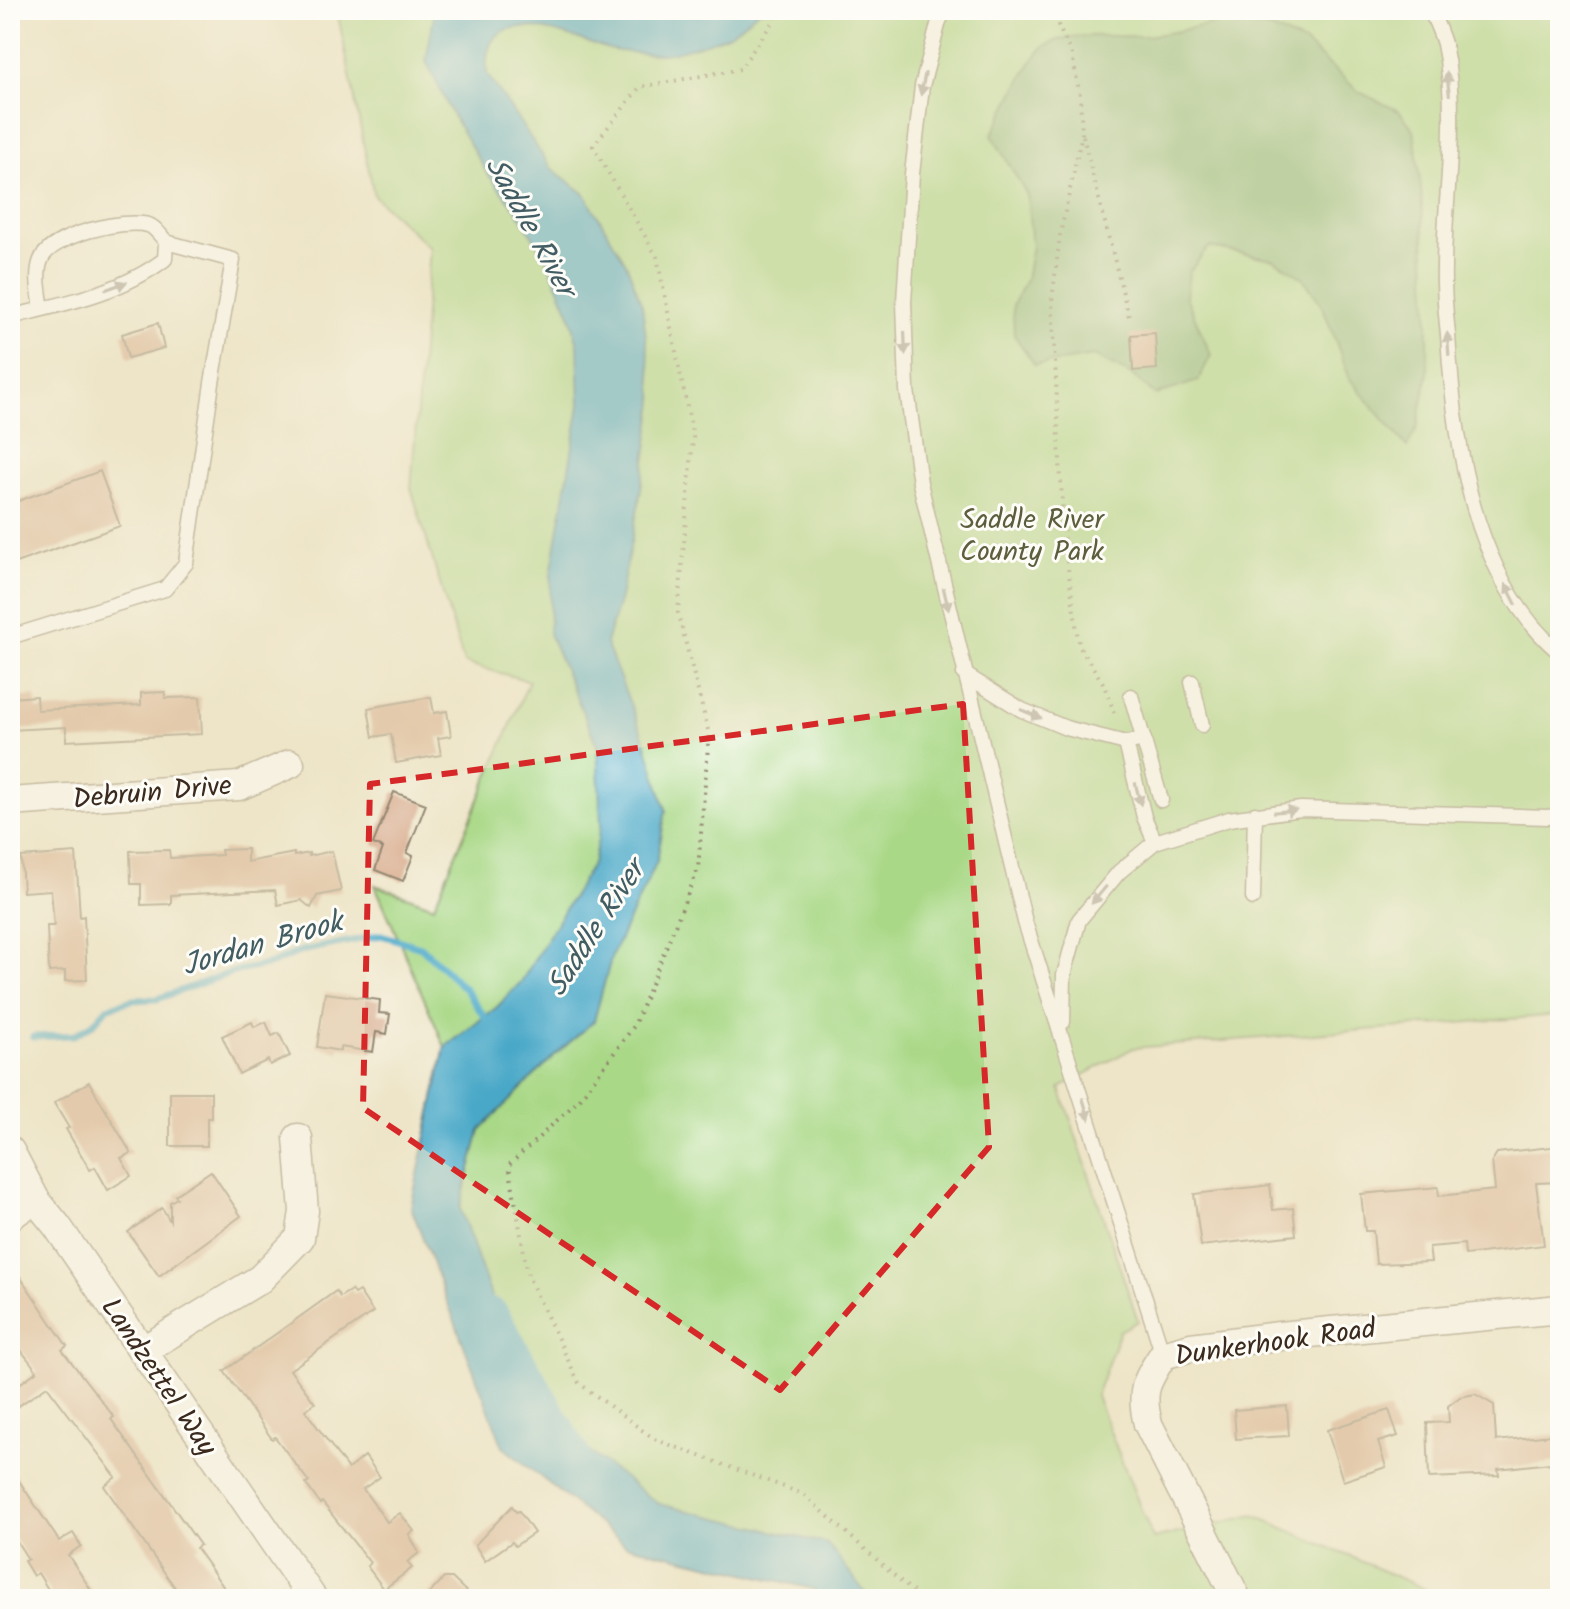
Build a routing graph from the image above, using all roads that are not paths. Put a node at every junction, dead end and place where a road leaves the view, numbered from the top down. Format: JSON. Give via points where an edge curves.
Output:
{"nodes":[{"id":1,"x":945,"y":10,"type":"edge"},
{"id":2,"x":1431,"y":10,"type":"edge"},
{"id":3,"x":166,"y":242,"type":"junction"},
{"id":4,"x":42,"y":309,"type":"junction"},
{"id":5,"x":10,"y":317,"type":"edge"},
{"id":6,"x":10,"y":637,"type":"edge"},
{"id":7,"x":1560,"y":653,"type":"edge"},
{"id":8,"x":964,"y":674,"type":"junction"},
{"id":9,"x":1192,"y":682,"type":"dead end"},
{"id":10,"x":1131,"y":696,"type":"dead end"},
{"id":11,"x":1202,"y":725,"type":"dead end"},
{"id":12,"x":1144,"y":739,"type":"junction"},
{"id":13,"x":1126,"y":743,"type":"junction"},
{"id":14,"x":290,"y":764,"type":"dead end"},
{"id":15,"x":1161,"y":800,"type":"dead end"},
{"id":16,"x":10,"y":802,"type":"edge"},
{"id":17,"x":1255,"y":814,"type":"junction"},
{"id":18,"x":1560,"y":815,"type":"edge"},
{"id":19,"x":1155,"y":842,"type":"junction"},
{"id":20,"x":1253,"y":898,"type":"dead end"},
{"id":21,"x":1063,"y":1035,"type":"junction"},
{"id":22,"x":298,"y":1138,"type":"dead end"},
{"id":23,"x":10,"y":1151,"type":"edge"},
{"id":24,"x":35,"y":1199,"type":"junction"},
{"id":25,"x":10,"y":1216,"type":"edge"},
{"id":26,"x":1560,"y":1309,"type":"edge"},
{"id":27,"x":142,"y":1351,"type":"junction"},
{"id":28,"x":1163,"y":1355,"type":"junction"},
{"id":29,"x":313,"y":1599,"type":"edge"},
{"id":30,"x":1237,"y":1599,"type":"edge"}],
"edges":[{"from":1,"to":8,"type":"lane","one_way":true,"via":[[922,86],[912,174],[907,390],[920,483]]},
{"from":7,"to":2,"type":"lane","one_way":true,"via":[[1517,605],[1491,556],[1456,427],[1443,272],[1451,104],[1443,43]]},
{"from":4,"to":3,"type":"lane","one_way":true,"via":[[146,274],[165,259]]},
{"from":3,"to":4,"type":"lane","via":[[151,226],[125,222],[50,247],[41,259]]},
{"from":3,"to":6,"type":"lane","via":[[233,260],[186,563],[165,589]]},
{"from":4,"to":5,"type":"lane"},
{"from":8,"to":13,"type":"lane","one_way":true,"via":[[1022,710]]},
{"from":8,"to":21,"type":"lane","via":[[1025,922]]},
{"from":9,"to":11,"type":"lane"},
{"from":10,"to":12,"type":"lane"},
{"from":12,"to":13,"type":"lane"},
{"from":12,"to":15,"type":"lane"},
{"from":13,"to":19,"type":"lane","one_way":true},
{"from":14,"to":16,"type":"street","name":"Debruin Drive","via":[[239,786]]},
{"from":17,"to":18,"type":"lane","one_way":true,"via":[[1301,809]]},
{"from":17,"to":19,"type":"lane"},
{"from":17,"to":20,"type":"lane"},
{"from":19,"to":21,"type":"lane","one_way":true,"via":[[1119,872],[1079,920],[1064,975]]},
{"from":21,"to":28,"type":"lane","one_way":true},
{"from":22,"to":27,"type":"street","via":[[304,1211],[300,1238],[260,1279]]},
{"from":23,"to":24,"type":"street","name":"Landzettel Way"},
{"from":24,"to":25,"type":"street"},
{"from":24,"to":27,"type":"street","name":"Landzettel Way"},
{"from":26,"to":28,"type":"street","name":"Dunkerhook Road","via":[[1279,1336]]},
{"from":27,"to":29,"type":"street","name":"Landzettel Way"},
{"from":28,"to":30,"type":"street","name":"Dunkerhook Road","via":[[1143,1390],[1148,1424]]}]}
